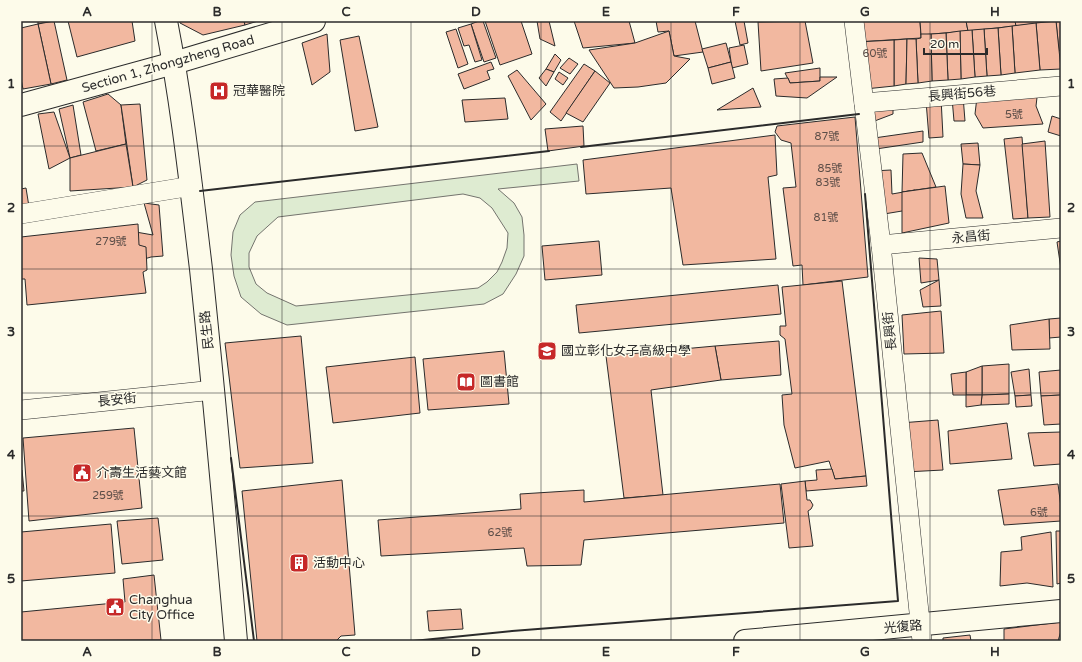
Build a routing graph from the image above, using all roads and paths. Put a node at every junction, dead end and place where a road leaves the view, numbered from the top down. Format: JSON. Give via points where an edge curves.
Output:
{"nodes":[{"id":1,"x":166,"y":21,"type":"edge"},
{"id":2,"x":314,"y":21,"type":"edge"},
{"id":3,"x":854,"y":21,"type":"edge"},
{"id":4,"x":174,"y":63,"type":"junction"},
{"id":5,"x":1061,"y":86,"type":"edge"},
{"id":6,"x":864,"y":103,"type":"junction"},
{"id":7,"x":21,"y":106,"type":"edge"},
{"id":8,"x":192,"y":186,"type":"junction"},
{"id":9,"x":21,"y":214,"type":"edge"},
{"id":10,"x":1061,"y":228,"type":"edge"},
{"id":11,"x":881,"y":245,"type":"junction"},
{"id":12,"x":214,"y":390,"type":"junction"},
{"id":13,"x":21,"y":410,"type":"edge"},
{"id":14,"x":1061,"y":611,"type":"edge"},
{"id":15,"x":921,"y":633,"type":"edge"},
{"id":16,"x":236,"y":641,"type":"edge"},
{"id":17,"x":744,"y":641,"type":"edge"}],
"edges":[{"from":1,"to":4,"type":"street","name":"民生路"},
{"from":2,"to":4,"type":"street","name":"Section 1, Zhongzheng Road"},
{"from":3,"to":6,"type":"street","name":"長興街"},
{"from":4,"to":7,"type":"street","name":"Section 1, Zhongzheng Road"},
{"from":4,"to":8,"type":"street","name":"民生路"},
{"from":5,"to":6,"type":"street","name":"長興街56巷"},
{"from":6,"to":11,"type":"street","name":"長興街"},
{"from":8,"to":9,"type":"street"},
{"from":8,"to":12,"type":"street","name":"民生路"},
{"from":10,"to":11,"type":"street","name":"永昌街"},
{"from":11,"to":15,"type":"street","name":"長興街"},
{"from":12,"to":13,"type":"street","name":"長安街"},
{"from":12,"to":16,"type":"street","name":"民生路"},
{"from":14,"to":15,"type":"street","name":"光復路"},
{"from":15,"to":17,"type":"street","name":"光復路"}]}
